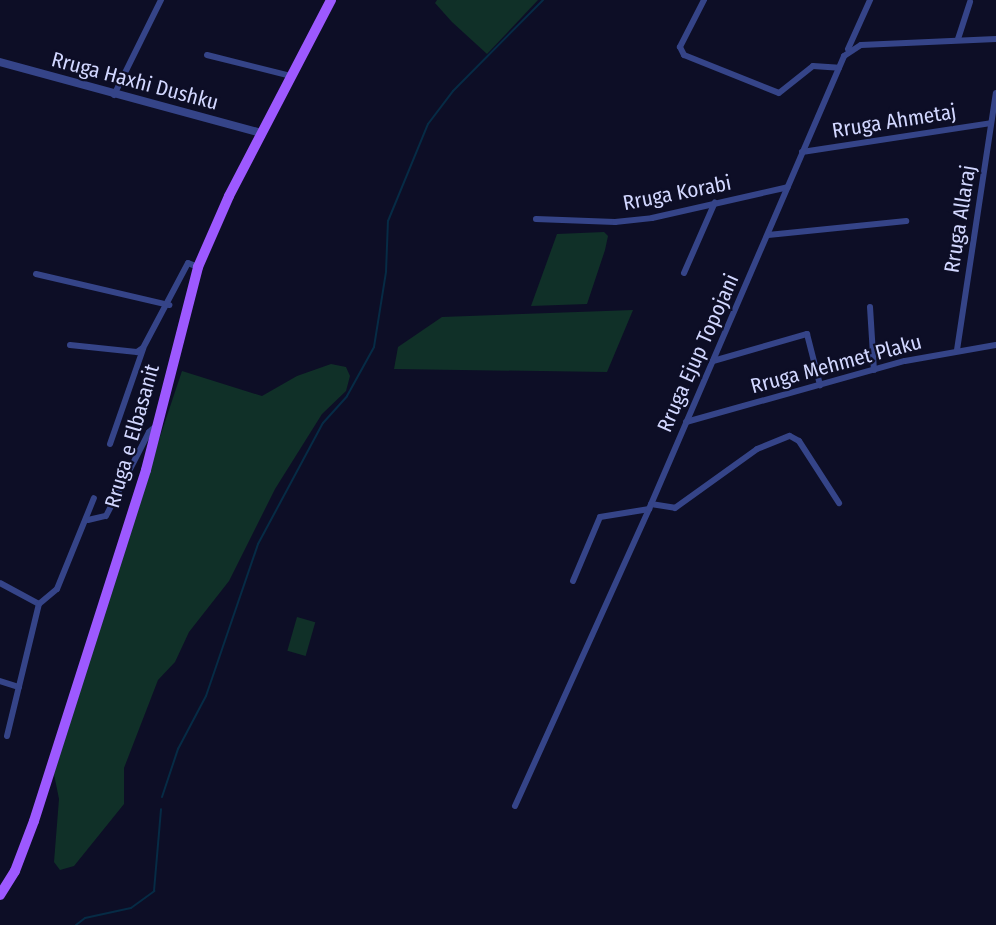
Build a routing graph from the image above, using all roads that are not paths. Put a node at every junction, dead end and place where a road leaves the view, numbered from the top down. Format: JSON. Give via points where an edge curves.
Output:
{"nodes":[{"id":1,"x":161,"y":0,"type":"edge"},
{"id":2,"x":331,"y":0,"type":"edge"},
{"id":3,"x":704,"y":0,"type":"edge"},
{"id":4,"x":870,"y":0,"type":"edge"},
{"id":5,"x":970,"y":2,"type":"dead end"},
{"id":6,"x":958,"y":39,"type":"junction"},
{"id":7,"x":996,"y":39,"type":"edge"},
{"id":8,"x":848,"y":50,"type":"junction"},
{"id":9,"x":207,"y":55,"type":"dead end"},
{"id":10,"x":0,"y":62,"type":"edge"},
{"id":11,"x":839,"y":68,"type":"junction"},
{"id":12,"x":291,"y":76,"type":"junction"},
{"id":13,"x":996,"y":93,"type":"edge"},
{"id":14,"x":114,"y":95,"type":"junction"},
{"id":15,"x":991,"y":123,"type":"junction"},
{"id":16,"x":261,"y":133,"type":"junction"},
{"id":17,"x":802,"y":152,"type":"junction"},
{"id":18,"x":788,"y":187,"type":"junction"},
{"id":19,"x":715,"y":202,"type":"junction"},
{"id":20,"x":536,"y":219,"type":"dead end"},
{"id":21,"x":906,"y":221,"type":"dead end"},
{"id":22,"x":768,"y":235,"type":"junction"},
{"id":23,"x":198,"y":267,"type":"junction"},
{"id":24,"x":684,"y":273,"type":"dead end"},
{"id":25,"x":36,"y":274,"type":"dead end"},
{"id":26,"x":169,"y":305,"type":"junction"},
{"id":27,"x":870,"y":307,"type":"dead end"},
{"id":28,"x":70,"y":345,"type":"dead end"},
{"id":29,"x":996,"y":345,"type":"edge"},
{"id":30,"x":143,"y":348,"type":"junction"},
{"id":31,"x":957,"y":350,"type":"junction"},
{"id":32,"x":713,"y":361,"type":"junction"},
{"id":33,"x":874,"y":370,"type":"junction"},
{"id":34,"x":820,"y":385,"type":"junction"},
{"id":35,"x":686,"y":422,"type":"junction"},
{"id":36,"x":157,"y":426,"type":"junction"},
{"id":37,"x":110,"y":444,"type":"dead end"},
{"id":38,"x":94,"y":498,"type":"dead end"},
{"id":39,"x":839,"y":503,"type":"dead end"},
{"id":40,"x":650,"y":507,"type":"junction"},
{"id":41,"x":88,"y":520,"type":"junction"},
{"id":42,"x":573,"y":581,"type":"dead end"},
{"id":43,"x":0,"y":583,"type":"edge"},
{"id":44,"x":39,"y":604,"type":"junction"},
{"id":45,"x":0,"y":681,"type":"edge"},
{"id":46,"x":19,"y":687,"type":"junction"},
{"id":47,"x":7,"y":736,"type":"dead end"},
{"id":48,"x":515,"y":806,"type":"dead end"},
{"id":49,"x":0,"y":895,"type":"edge"}],
"edges":[{"from":1,"to":14,"type":"street"},
{"from":2,"to":12,"type":"main road","name":"Rruga e Elbasanit"},
{"from":3,"to":11,"type":"street","via":[[680,46],[684,55],[779,93],[813,66]]},
{"from":4,"to":8,"type":"street","name":"Rruga Ejup Topojani"},
{"from":5,"to":6,"type":"street"},
{"from":6,"to":7,"type":"street"},
{"from":6,"to":8,"type":"street","via":[[861,45]]},
{"from":8,"to":11,"type":"street","name":"Rruga Ejup Topojani"},
{"from":9,"to":12,"type":"street"},
{"from":10,"to":14,"type":"street","name":"Rruga Haxhi Dushku"},
{"from":11,"to":17,"type":"street","name":"Rruga Ejup Topojani"},
{"from":12,"to":16,"type":"main road","name":"Rruga e Elbasanit"},
{"from":13,"to":15,"type":"street","name":"Rruga Allaraj"},
{"from":14,"to":16,"type":"street","name":"Rruga Haxhi Dushku"},
{"from":15,"to":17,"type":"street","name":"Rruga Ahmetaj"},
{"from":15,"to":31,"type":"street","name":"Rruga Allaraj"},
{"from":16,"to":23,"type":"main road","name":"Rruga e Elbasanit"},
{"from":17,"to":18,"type":"street","name":"Rruga Ejup Topojani"},
{"from":18,"to":19,"type":"street","name":"Rruga Korabi"},
{"from":18,"to":22,"type":"street","name":"Rruga Ejup Topojani"},
{"from":19,"to":20,"type":"street","name":"Rruga Korabi","via":[[633,220]]},
{"from":19,"to":24,"type":"street"},
{"from":21,"to":22,"type":"street"},
{"from":22,"to":32,"type":"street","name":"Rruga Ejup Topojani"},
{"from":23,"to":26,"type":"street","via":[[188,263]]},
{"from":23,"to":36,"type":"main road","name":"Rruga e Elbasanit"},
{"from":25,"to":26,"type":"street"},
{"from":26,"to":30,"type":"street"},
{"from":27,"to":33,"type":"street"},
{"from":28,"to":30,"type":"street","via":[[137,352]]},
{"from":29,"to":31,"type":"street","name":"Rruga Mehmet Plaku"},
{"from":30,"to":37,"type":"street"},
{"from":31,"to":33,"type":"street","name":"Rruga Mehmet Plaku"},
{"from":32,"to":34,"type":"street","via":[[807,334]]},
{"from":32,"to":35,"type":"street","name":"Rruga Ejup Topojani"},
{"from":33,"to":34,"type":"street","name":"Rruga Mehmet Plaku"},
{"from":34,"to":35,"type":"street","name":"Rruga Mehmet Plaku"},
{"from":35,"to":40,"type":"street","name":"Rruga Ejup Topojani"},
{"from":36,"to":41,"type":"street","via":[[149,432],[108,513],[101,520]]},
{"from":36,"to":49,"type":"main road","name":"Rruga e Elbasanit","via":[[34,821]]},
{"from":38,"to":41,"type":"street"},
{"from":39,"to":40,"type":"street","via":[[799,441],[790,436],[758,449],[675,508]]},
{"from":40,"to":42,"type":"street","via":[[600,517]]},
{"from":40,"to":48,"type":"street","name":"Rruga Ejup Topojani"},
{"from":41,"to":44,"type":"street","via":[[57,589]]},
{"from":43,"to":44,"type":"street"},
{"from":44,"to":46,"type":"street"},
{"from":45,"to":46,"type":"street"},
{"from":46,"to":47,"type":"street"}]}
